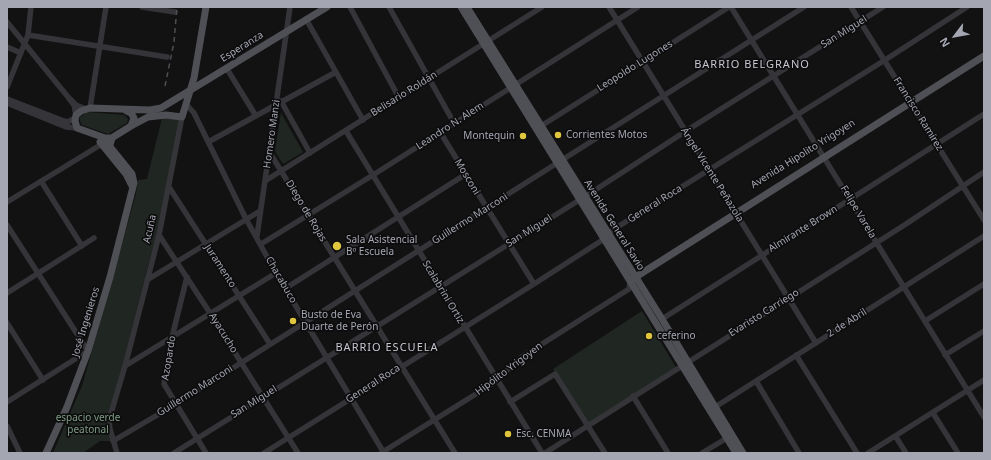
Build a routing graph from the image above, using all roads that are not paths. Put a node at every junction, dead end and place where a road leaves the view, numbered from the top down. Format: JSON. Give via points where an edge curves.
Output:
{"nodes":[{"id":1,"x":31,"y":7,"type":"edge"},
{"id":2,"x":106,"y":7,"type":"edge"},
{"id":3,"x":142,"y":7,"type":"edge"},
{"id":4,"x":206,"y":7,"type":"edge"},
{"id":5,"x":290,"y":7,"type":"edge"},
{"id":6,"x":327,"y":7,"type":"edge"},
{"id":7,"x":350,"y":7,"type":"edge"},
{"id":8,"x":389,"y":7,"type":"edge"},
{"id":9,"x":461,"y":7,"type":"edge"},
{"id":10,"x":467,"y":7,"type":"edge"},
{"id":11,"x":542,"y":7,"type":"edge"},
{"id":12,"x":609,"y":7,"type":"edge"},
{"id":13,"x":638,"y":7,"type":"edge"},
{"id":14,"x":730,"y":7,"type":"edge"},
{"id":15,"x":804,"y":7,"type":"edge"},
{"id":16,"x":851,"y":7,"type":"edge"},
{"id":17,"x":883,"y":7,"type":"edge"},
{"id":18,"x":967,"y":7,"type":"edge"},
{"id":19,"x":175,"y":12,"type":"dead end"},
{"id":20,"x":306,"y":19,"type":"junction"},
{"id":21,"x":617,"y":20,"type":"junction"},
{"id":22,"x":7,"y":22,"type":"edge"},
{"id":23,"x":861,"y":22,"type":"junction"},
{"id":24,"x":287,"y":31,"type":"junction"},
{"id":25,"x":28,"y":35,"type":"junction"},
{"id":26,"x":752,"y":40,"type":"junction"},
{"id":27,"x":486,"y":42,"type":"junction"},
{"id":28,"x":25,"y":44,"type":"junction"},
{"id":29,"x":7,"y":47,"type":"edge"},
{"id":30,"x":99,"y":47,"type":"junction"},
{"id":31,"x":199,"y":48,"type":"junction"},
{"id":32,"x":984,"y":52,"type":"edge"},
{"id":33,"x":21,"y":53,"type":"junction"},
{"id":34,"x":984,"y":56,"type":"edge"},
{"id":35,"x":167,"y":57,"type":"dead end"},
{"id":36,"x":885,"y":60,"type":"junction"},
{"id":37,"x":643,"y":61,"type":"junction"},
{"id":38,"x":227,"y":69,"type":"junction"},
{"id":39,"x":336,"y":72,"type":"junction"},
{"id":40,"x":774,"y":76,"type":"junction"},
{"id":41,"x":429,"y":78,"type":"junction"},
{"id":42,"x":513,"y":86,"type":"junction"},
{"id":43,"x":7,"y":87,"type":"edge"},
{"id":44,"x":190,"y":90,"type":"junction"},
{"id":45,"x":664,"y":96,"type":"junction"},
{"id":46,"x":68,"y":97,"type":"junction"},
{"id":47,"x":399,"y":98,"type":"junction"},
{"id":48,"x":7,"y":99,"type":"edge"},
{"id":49,"x":175,"y":100,"type":"junction"},
{"id":50,"x":910,"y":101,"type":"junction"},
{"id":51,"x":7,"y":103,"type":"edge"},
{"id":52,"x":279,"y":103,"type":"junction"},
{"id":53,"x":186,"y":104,"type":"junction"},
{"id":54,"x":88,"y":108,"type":"junction"},
{"id":55,"x":125,"y":110,"type":"junction"},
{"id":56,"x":984,"y":114,"type":"edge"},
{"id":57,"x":798,"y":115,"type":"junction"},
{"id":58,"x":180,"y":116,"type":"junction"},
{"id":59,"x":256,"y":116,"type":"junction"},
{"id":60,"x":76,"y":117,"type":"junction"},
{"id":61,"x":363,"y":120,"type":"junction"},
{"id":62,"x":454,"y":123,"type":"junction"},
{"id":63,"x":131,"y":126,"type":"junction"},
{"id":64,"x":541,"y":126,"type":"junction"},
{"id":65,"x":78,"y":128,"type":"junction"},
{"id":66,"x":346,"y":131,"type":"junction"},
{"id":67,"x":686,"y":131,"type":"junction"},
{"id":68,"x":440,"y":132,"type":"junction"},
{"id":69,"x":89,"y":133,"type":"junction"},
{"id":70,"x":112,"y":138,"type":"junction"},
{"id":71,"x":210,"y":141,"type":"junction"},
{"id":72,"x":102,"y":144,"type":"junction"},
{"id":73,"x":936,"y":144,"type":"junction"},
{"id":74,"x":270,"y":153,"type":"junction"},
{"id":75,"x":310,"y":153,"type":"junction"},
{"id":76,"x":823,"y":156,"type":"junction"},
{"id":77,"x":560,"y":162,"type":"junction"},
{"id":78,"x":709,"y":170,"type":"junction"},
{"id":79,"x":282,"y":171,"type":"junction"},
{"id":80,"x":984,"y":172,"type":"edge"},
{"id":81,"x":466,"y":174,"type":"junction"},
{"id":82,"x":373,"y":175,"type":"junction"},
{"id":83,"x":41,"y":181,"type":"junction"},
{"id":84,"x":265,"y":181,"type":"junction"},
{"id":85,"x":963,"y":186,"type":"junction"},
{"id":86,"x":169,"y":187,"type":"junction"},
{"id":87,"x":133,"y":193,"type":"junction"},
{"id":88,"x":582,"y":198,"type":"junction"},
{"id":89,"x":850,"y":199,"type":"junction"},
{"id":90,"x":7,"y":202,"type":"edge"},
{"id":91,"x":486,"y":208,"type":"junction"},
{"id":92,"x":260,"y":211,"type":"junction"},
{"id":93,"x":735,"y":212,"type":"junction"},
{"id":94,"x":308,"y":215,"type":"junction"},
{"id":95,"x":398,"y":217,"type":"junction"},
{"id":96,"x":246,"y":218,"type":"junction"},
{"id":97,"x":984,"y":220,"type":"edge"},
{"id":98,"x":7,"y":225,"type":"edge"},
{"id":99,"x":159,"y":235,"type":"junction"},
{"id":100,"x":257,"y":236,"type":"junction"},
{"id":101,"x":606,"y":236,"type":"junction"},
{"id":102,"x":984,"y":236,"type":"edge"},
{"id":103,"x":94,"y":238,"type":"dead end"},
{"id":104,"x":876,"y":242,"type":"junction"},
{"id":105,"x":206,"y":244,"type":"junction"},
{"id":106,"x":261,"y":244,"type":"junction"},
{"id":107,"x":509,"y":244,"type":"junction"},
{"id":108,"x":82,"y":246,"type":"junction"},
{"id":109,"x":418,"y":251,"type":"junction"},
{"id":110,"x":762,"y":255,"type":"junction"},
{"id":111,"x":335,"y":257,"type":"junction"},
{"id":112,"x":177,"y":262,"type":"junction"},
{"id":113,"x":276,"y":272,"type":"junction"},
{"id":114,"x":38,"y":273,"type":"junction"},
{"id":115,"x":187,"y":277,"type":"junction"},
{"id":116,"x":632,"y":278,"type":"junction"},
{"id":117,"x":148,"y":280,"type":"junction"},
{"id":118,"x":534,"y":284,"type":"junction"},
{"id":119,"x":984,"y":284,"type":"edge"},
{"id":120,"x":440,"y":287,"type":"junction"},
{"id":121,"x":904,"y":287,"type":"junction"},
{"id":122,"x":286,"y":288,"type":"junction"},
{"id":123,"x":355,"y":291,"type":"junction"},
{"id":124,"x":7,"y":293,"type":"edge"},
{"id":125,"x":239,"y":295,"type":"junction"},
{"id":126,"x":788,"y":298,"type":"junction"},
{"id":127,"x":210,"y":313,"type":"junction"},
{"id":128,"x":662,"y":319,"type":"junction"},
{"id":129,"x":925,"y":321,"type":"junction"},
{"id":130,"x":306,"y":322,"type":"junction"},
{"id":131,"x":7,"y":323,"type":"edge"},
{"id":132,"x":377,"y":326,"type":"junction"},
{"id":133,"x":464,"y":327,"type":"junction"},
{"id":134,"x":984,"y":331,"type":"edge"},
{"id":135,"x":172,"y":337,"type":"junction"},
{"id":136,"x":816,"y":343,"type":"junction"},
{"id":137,"x":270,"y":344,"type":"junction"},
{"id":138,"x":88,"y":351,"type":"junction"},
{"id":139,"x":796,"y":355,"type":"junction"},
{"id":140,"x":945,"y":355,"type":"junction"},
{"id":141,"x":327,"y":357,"type":"junction"},
{"id":142,"x":242,"y":362,"type":"junction"},
{"id":143,"x":685,"y":363,"type":"junction"},
{"id":144,"x":125,"y":366,"type":"junction"},
{"id":145,"x":401,"y":366,"type":"junction"},
{"id":146,"x":43,"y":380,"type":"junction"},
{"id":147,"x":497,"y":380,"type":"junction"},
{"id":148,"x":984,"y":380,"type":"edge"},
{"id":149,"x":756,"y":381,"type":"junction"},
{"id":150,"x":968,"y":391,"type":"junction"},
{"id":151,"x":633,"y":396,"type":"junction"},
{"id":152,"x":263,"y":397,"type":"junction"},
{"id":153,"x":351,"y":398,"type":"junction"},
{"id":154,"x":7,"y":402,"type":"edge"},
{"id":155,"x":510,"y":402,"type":"junction"},
{"id":156,"x":176,"y":404,"type":"junction"},
{"id":157,"x":712,"y":408,"type":"junction"},
{"id":158,"x":933,"y":413,"type":"junction"},
{"id":159,"x":984,"y":417,"type":"edge"},
{"id":160,"x":434,"y":420,"type":"junction"},
{"id":161,"x":587,"y":425,"type":"junction"},
{"id":162,"x":7,"y":426,"type":"edge"},
{"id":163,"x":896,"y":437,"type":"junction"},
{"id":164,"x":197,"y":438,"type":"junction"},
{"id":165,"x":288,"y":438,"type":"junction"},
{"id":166,"x":727,"y":438,"type":"junction"},
{"id":167,"x":113,"y":441,"type":"junction"},
{"id":168,"x":20,"y":453,"type":"edge"},
{"id":169,"x":46,"y":453,"type":"edge"},
{"id":170,"x":117,"y":453,"type":"edge"},
{"id":171,"x":174,"y":453,"type":"edge"},
{"id":172,"x":206,"y":453,"type":"edge"},
{"id":173,"x":264,"y":453,"type":"edge"},
{"id":174,"x":298,"y":453,"type":"edge"},
{"id":175,"x":383,"y":453,"type":"edge"},
{"id":176,"x":455,"y":453,"type":"edge"},
{"id":177,"x":543,"y":453,"type":"edge"},
{"id":178,"x":605,"y":453,"type":"edge"},
{"id":179,"x":668,"y":453,"type":"edge"},
{"id":180,"x":702,"y":453,"type":"edge"},
{"id":181,"x":736,"y":453,"type":"edge"},
{"id":182,"x":743,"y":453,"type":"edge"},
{"id":183,"x":799,"y":453,"type":"edge"},
{"id":184,"x":856,"y":453,"type":"edge"},
{"id":185,"x":868,"y":453,"type":"edge"},
{"id":186,"x":906,"y":453,"type":"edge"},
{"id":187,"x":958,"y":453,"type":"edge"}],
"edges":[{"from":1,"to":25,"type":"street"},
{"from":2,"to":30,"type":"street"},
{"from":3,"to":19,"type":"street"},
{"from":4,"to":31,"type":"main road","name":"Acuña"},
{"from":5,"to":24,"type":"street","name":"Homero Manzi"},
{"from":6,"to":20,"type":"main road","name":"Esperanza"},
{"from":7,"to":47,"type":"street"},
{"from":8,"to":41,"type":"street"},
{"from":9,"to":27,"type":"main road","name":"Avenida General Savio"},
{"from":10,"to":27,"type":"main road","name":"Avenida General Savio"},
{"from":11,"to":27,"type":"street","name":"Belisario Roldán"},
{"from":12,"to":21,"type":"street","name":"Ángel Vicente Peñazola"},
{"from":13,"to":21,"type":"street","name":"Leandro N. Alem"},
{"from":14,"to":26,"type":"street","name":"Felipe Varela"},
{"from":14,"to":37,"type":"street","name":"Leopoldo Lugones"},
{"from":15,"to":26,"type":"street","name":"Guillermo Marconi"},
{"from":16,"to":23,"type":"street","name":"Francisco Ramírez"},
{"from":17,"to":23,"type":"street","name":"San Miguel"},
{"from":18,"to":36,"type":"street","name":"General Roca"},
{"from":20,"to":24,"type":"main road","name":"Esperanza"},
{"from":20,"to":39,"type":"street"},
{"from":21,"to":37,"type":"street","name":"Ángel Vicente Peñazola"},
{"from":21,"to":42,"type":"street","name":"Leandro N. Alem"},
{"from":22,"to":28,"type":"street"},
{"from":23,"to":36,"type":"street","name":"Francisco Ramírez"},
{"from":23,"to":40,"type":"street","name":"San Miguel"},
{"from":24,"to":38,"type":"main road","name":"Esperanza"},
{"from":24,"to":52,"type":"street","name":"Homero Manzi"},
{"from":25,"to":28,"type":"street"},
{"from":25,"to":30,"type":"street"},
{"from":26,"to":40,"type":"street","name":"Felipe Varela"},
{"from":26,"to":45,"type":"street","name":"Guillermo Marconi"},
{"from":27,"to":41,"type":"street","name":"Belisario Roldán"},
{"from":27,"to":42,"type":"main road","name":"Avenida General Savio"},
{"from":28,"to":33,"type":"street"},
{"from":28,"to":46,"type":"street"},
{"from":29,"to":33,"type":"street"},
{"from":30,"to":35,"type":"street"},
{"from":30,"to":54,"type":"street"},
{"from":31,"to":44,"type":"main road","name":"Acuña"},
{"from":31,"to":49,"type":"main road","via":[[189,84]]},
{"from":32,"to":50,"type":"main road","name":"Avenida Hipolito Yrigoyen"},
{"from":33,"to":43,"type":"street"},
{"from":34,"to":50,"type":"main road","name":"Avenida Hipolito Yrigoyen"},
{"from":36,"to":50,"type":"street","name":"Francisco Ramírez"},
{"from":36,"to":57,"type":"street","name":"General Roca"},
{"from":37,"to":45,"type":"street","name":"Ángel Vicente Peñazola"},
{"from":37,"to":64,"type":"street","name":"Leopoldo Lugones"},
{"from":38,"to":44,"type":"main road","name":"Esperanza"},
{"from":38,"to":59,"type":"street"},
{"from":39,"to":52,"type":"street"},
{"from":39,"to":61,"type":"street"},
{"from":40,"to":57,"type":"street","name":"Felipe Varela"},
{"from":40,"to":67,"type":"street","name":"San Miguel"},
{"from":41,"to":47,"type":"street","name":"Belisario Roldán"},
{"from":41,"to":62,"type":"street"},
{"from":42,"to":62,"type":"street","name":"Leandro N. Alem"},
{"from":42,"to":64,"type":"main road","name":"Avenida General Savio"},
{"from":42,"to":77,"type":"main road","name":"Avenida General Savio"},
{"from":44,"to":49,"type":"main road","name":"Esperanza"},
{"from":44,"to":53,"type":"main road","name":"Acuña"},
{"from":45,"to":67,"type":"street","name":"Ángel Vicente Peñazola"},
{"from":45,"to":77,"type":"street","name":"Guillermo Marconi"},
{"from":46,"to":54,"type":"street","via":[[76,105]]},
{"from":46,"to":60,"type":"street","via":[[74,105]]},
{"from":47,"to":61,"type":"street","name":"Belisario Roldán"},
{"from":48,"to":60,"type":"street","via":[[59,120],[68,122]]},
{"from":49,"to":53,"type":"main road"},
{"from":49,"to":55,"type":"main road","name":"Esperanza","via":[[154,110]]},
{"from":49,"to":58,"type":"main road","via":[[174,111]]},
{"from":50,"to":73,"type":"street","name":"Francisco Ramírez"},
{"from":50,"to":76,"type":"main road","name":"Avenida Hipolito Yrigoyen"},
{"from":51,"to":65,"type":"street","via":[[66,127]]},
{"from":52,"to":59,"type":"street"},
{"from":52,"to":74,"type":"street","name":"Homero Manzi"},
{"from":52,"to":75,"type":"street"},
{"from":53,"to":58,"type":"main road","name":"Acuña"},
{"from":53,"to":71,"type":"street","name":"Chacabuco"},
{"from":54,"to":55,"type":"main road","name":"Esperanza"},
{"from":54,"to":60,"type":"main road","via":[[78,112]]},
{"from":55,"to":63,"type":"main road","via":[[134,118]]},
{"from":56,"to":73,"type":"street","name":"Almirante Brown"},
{"from":57,"to":76,"type":"street","name":"Felipe Varela"},
{"from":57,"to":78,"type":"street","name":"General Roca"},
{"from":58,"to":63,"type":"main road","via":[[153,116]]},
{"from":58,"to":86,"type":"street","name":"Acuña"},
{"from":59,"to":71,"type":"street"},
{"from":60,"to":65,"type":"main road","via":[[75,125]]},
{"from":61,"to":66,"type":"street","name":"Belisario Roldán"},
{"from":62,"to":68,"type":"street","name":"Leandro N. Alem"},
{"from":63,"to":70,"type":"main road"},
{"from":64,"to":77,"type":"main road","name":"Avenida General Savio"},
{"from":65,"to":69,"type":"main road"},
{"from":66,"to":75,"type":"street","name":"Belisario Roldán"},
{"from":66,"to":82,"type":"street","name":"Scalabrini Ortiz"},
{"from":67,"to":78,"type":"street","name":"Ángel Vicente Peñazola"},
{"from":67,"to":88,"type":"street","name":"San Miguel"},
{"from":68,"to":81,"type":"street","name":"Mosconi"},
{"from":68,"to":82,"type":"street","name":"Leandro N. Alem"},
{"from":69,"to":70,"type":"main road"},
{"from":69,"to":72,"type":"main road"},
{"from":70,"to":72,"type":"main road"},
{"from":70,"to":87,"type":"main road","name":"José Ingenieros","via":[[111,148],[134,178]]},
{"from":71,"to":96,"type":"street","name":"Chacabuco"},
{"from":72,"to":83,"type":"street"},
{"from":72,"to":87,"type":"main road","via":[[130,180]]},
{"from":73,"to":85,"type":"street","name":"Francisco Ramírez"},
{"from":73,"to":89,"type":"street","name":"Almirante Brown"},
{"from":74,"to":79,"type":"street","name":"Diego de Rojas"},
{"from":74,"to":84,"type":"street","name":"Homero Manzi"},
{"from":75,"to":79,"type":"street","name":"Belisario Roldán"},
{"from":76,"to":89,"type":"street","name":"Felipe Varela"},
{"from":76,"to":93,"type":"main road","name":"Avenida Hipolito Yrigoyen"},
{"from":77,"to":88,"type":"main road","name":"Avenida General Savio"},
{"from":77,"to":91,"type":"street","name":"Guillermo Marconi"},
{"from":78,"to":93,"type":"street","name":"Ángel Vicente Peñazola"},
{"from":78,"to":101,"type":"street","name":"General Roca"},
{"from":79,"to":84,"type":"street","name":"Belisario Roldán"},
{"from":79,"to":94,"type":"street","name":"Diego de Rojas"},
{"from":80,"to":85,"type":"street","name":"Evaristo Carriego"},
{"from":81,"to":91,"type":"street","name":"Mosconi"},
{"from":81,"to":95,"type":"street"},
{"from":82,"to":94,"type":"street","name":"Leandro N. Alem"},
{"from":82,"to":95,"type":"street","name":"Scalabrini Ortiz"},
{"from":83,"to":90,"type":"street"},
{"from":83,"to":108,"type":"street"},
{"from":84,"to":92,"type":"street","name":"Homero Manzi"},
{"from":85,"to":97,"type":"street","name":"Francisco Ramírez"},
{"from":85,"to":104,"type":"street","name":"Evaristo Carriego"},
{"from":86,"to":99,"type":"street","name":"Acuña"},
{"from":86,"to":105,"type":"street","name":"Juramento"},
{"from":87,"to":138,"type":"main road","name":"José Ingenieros"},
{"from":88,"to":101,"type":"main road","name":"Avenida General Savio"},
{"from":88,"to":107,"type":"street","name":"San Miguel"},
{"from":89,"to":104,"type":"street","name":"Felipe Varela"},
{"from":89,"to":110,"type":"street","name":"Almirante Brown"},
{"from":91,"to":107,"type":"street","name":"Mosconi"},
{"from":91,"to":109,"type":"street","name":"Guillermo Marconi"},
{"from":92,"to":96,"type":"street"},
{"from":92,"to":100,"type":"street","name":"Homero Manzi"},
{"from":93,"to":110,"type":"street","name":"Ángel Vicente Peñazola"},
{"from":93,"to":116,"type":"main road","name":"Avenida Hipolito Yrigoyen"},
{"from":94,"to":106,"type":"street","name":"Leandro N. Alem"},
{"from":94,"to":111,"type":"street","name":"Diego de Rojas"},
{"from":95,"to":109,"type":"street","name":"Scalabrini Ortiz"},
{"from":95,"to":111,"type":"street"},
{"from":96,"to":100,"type":"street","name":"Chacabuco"},
{"from":96,"to":105,"type":"street"},
{"from":98,"to":114,"type":"street"},
{"from":99,"to":112,"type":"street","name":"Ayacucho"},
{"from":99,"to":117,"type":"street","name":"Acuña"},
{"from":100,"to":106,"type":"street","name":"Chacabuco"},
{"from":101,"to":116,"type":"main road","name":"Avenida General Savio"},
{"from":101,"to":118,"type":"street","name":"General Roca"},
{"from":102,"to":121,"type":"street","name":"2 de Abril"},
{"from":103,"to":108,"type":"street"},
{"from":104,"to":121,"type":"street","name":"Felipe Varela"},
{"from":104,"to":126,"type":"street","name":"Evaristo Carriego"},
{"from":105,"to":112,"type":"street"},
{"from":105,"to":125,"type":"street","name":"Juramento"},
{"from":106,"to":113,"type":"street","name":"Chacabuco"},
{"from":107,"to":118,"type":"street","name":"Mosconi"},
{"from":107,"to":120,"type":"street","name":"San Miguel"},
{"from":108,"to":114,"type":"street"},
{"from":109,"to":120,"type":"street","name":"Scalabrini Ortiz"},
{"from":109,"to":123,"type":"street","name":"Guillermo Marconi"},
{"from":110,"to":126,"type":"street","name":"Ángel Vicente Peñazola"},
{"from":110,"to":128,"type":"street","name":"Almirante Brown"},
{"from":111,"to":122,"type":"street"},
{"from":111,"to":123,"type":"street","name":"Diego de Rojas"},
{"from":112,"to":115,"type":"street","name":"Ayacucho"},
{"from":112,"to":117,"type":"street"},
{"from":113,"to":122,"type":"street","name":"Chacabuco"},
{"from":113,"to":125,"type":"street"},
{"from":114,"to":124,"type":"street"},
{"from":114,"to":138,"type":"street"},
{"from":115,"to":127,"type":"street","name":"Ayacucho"},
{"from":115,"to":135,"type":"street","name":"Azopardo"},
{"from":116,"to":128,"type":"main road","name":"Avenida General Savio"},
{"from":116,"to":143,"type":"main road","name":"Avenida General Savio"},
{"from":116,"to":147,"type":"street","name":"Hipólito Yrigoyen","via":[[629,289],[523,356]]},
{"from":117,"to":144,"type":"street","name":"Acuña"},
{"from":118,"to":133,"type":"street","name":"General Roca"},
{"from":119,"to":129,"type":"street"},
{"from":120,"to":132,"type":"street","name":"San Miguel"},
{"from":120,"to":133,"type":"street","name":"Scalabrini Ortiz"},
{"from":121,"to":129,"type":"street","name":"Felipe Varela"},
{"from":121,"to":136,"type":"street","name":"2 de Abril"},
{"from":122,"to":130,"type":"street","name":"Chacabuco"},
{"from":123,"to":130,"type":"street","name":"Guillermo Marconi"},
{"from":123,"to":132,"type":"street","name":"Diego de Rojas"},
{"from":125,"to":127,"type":"street"},
{"from":125,"to":137,"type":"street","name":"Juramento"},
{"from":126,"to":136,"type":"street","name":"Ángel Vicente Peñazola"},
{"from":126,"to":143,"type":"street","name":"Evaristo Carriego"},
{"from":127,"to":135,"type":"street"},
{"from":127,"to":142,"type":"street","name":"Ayacucho"},
{"from":128,"to":143,"type":"main road","name":"Avenida General Savio"},
{"from":129,"to":140,"type":"street","name":"Felipe Varela"},
{"from":130,"to":137,"type":"street","name":"Guillermo Marconi"},
{"from":130,"to":141,"type":"street","name":"Chacabuco"},
{"from":131,"to":146,"type":"street"},
{"from":132,"to":141,"type":"street","name":"San Miguel"},
{"from":132,"to":145,"type":"street","name":"Diego de Rojas"},
{"from":133,"to":145,"type":"street","name":"General Roca"},
{"from":133,"to":147,"type":"street","name":"Scalabrini Ortiz"},
{"from":134,"to":140,"type":"street"},
{"from":135,"to":144,"type":"street"},
{"from":135,"to":156,"type":"street","name":"Azopardo","via":[[164,384]]},
{"from":136,"to":139,"type":"street","name":"2 de Abril"},
{"from":137,"to":142,"type":"street","name":"Guillermo Marconi"},
{"from":138,"to":146,"type":"street"},
{"from":138,"to":169,"type":"main road","name":"José Ingenieros"},
{"from":139,"to":149,"type":"street","name":"2 de Abril"},
{"from":139,"to":184,"type":"street"},
{"from":140,"to":150,"type":"street","name":"Felipe Varela"},
{"from":141,"to":152,"type":"street","name":"San Miguel"},
{"from":141,"to":153,"type":"street","name":"Chacabuco"},
{"from":142,"to":152,"type":"street","name":"Ayacucho"},
{"from":142,"to":156,"type":"street","name":"Guillermo Marconi"},
{"from":143,"to":151,"type":"street","name":"Evaristo Carriego"},
{"from":143,"to":157,"type":"main road","name":"Avenida General Savio"},
{"from":144,"to":167,"type":"street","name":"Acuña","via":[[110,420]]},
{"from":145,"to":153,"type":"street","name":"General Roca"},
{"from":145,"to":160,"type":"street","name":"Diego de Rojas"},
{"from":146,"to":154,"type":"street"},
{"from":147,"to":155,"type":"street","name":"Scalabrini Ortiz"},
{"from":147,"to":160,"type":"street","name":"Hipólito Yrigoyen"},
{"from":148,"to":150,"type":"street"},
{"from":149,"to":157,"type":"street","name":"2 de Abril"},
{"from":149,"to":183,"type":"street"},
{"from":150,"to":158,"type":"street"},
{"from":150,"to":159,"type":"street","name":"Felipe Varela"},
{"from":151,"to":161,"type":"street","name":"Evaristo Carriego"},
{"from":151,"to":179,"type":"street"},
{"from":152,"to":164,"type":"street","name":"San Miguel"},
{"from":152,"to":165,"type":"street","name":"Ayacucho"},
{"from":153,"to":165,"type":"street","name":"General Roca"},
{"from":153,"to":175,"type":"street","name":"Chacabuco"},
{"from":155,"to":161,"type":"street","via":[[555,374]]},
{"from":155,"to":177,"type":"street","name":"Scalabrini Ortiz"},
{"from":156,"to":164,"type":"street","name":"Azopardo"},
{"from":156,"to":167,"type":"street","name":"Guillermo Marconi"},
{"from":157,"to":166,"type":"main road","name":"Avenida General Savio"},
{"from":157,"to":182,"type":"main road","name":"Avenida General Savio"},
{"from":158,"to":163,"type":"street"},
{"from":158,"to":187,"type":"street"},
{"from":160,"to":175,"type":"street","name":"Hipólito Yrigoyen"},
{"from":160,"to":176,"type":"street","name":"Diego de Rojas"},
{"from":161,"to":177,"type":"street","name":"Evaristo Carriego"},
{"from":161,"to":178,"type":"street"},
{"from":162,"to":168,"type":"street"},
{"from":163,"to":185,"type":"street"},
{"from":163,"to":186,"type":"street"},
{"from":164,"to":171,"type":"street","name":"San Miguel"},
{"from":164,"to":172,"type":"street","name":"Azopardo"},
{"from":165,"to":173,"type":"street","name":"General Roca"},
{"from":165,"to":174,"type":"street","name":"Ayacucho"},
{"from":166,"to":180,"type":"street"},
{"from":166,"to":181,"type":"main road","name":"Avenida General Savio"},
{"from":167,"to":170,"type":"street","name":"Acuña"}]}
